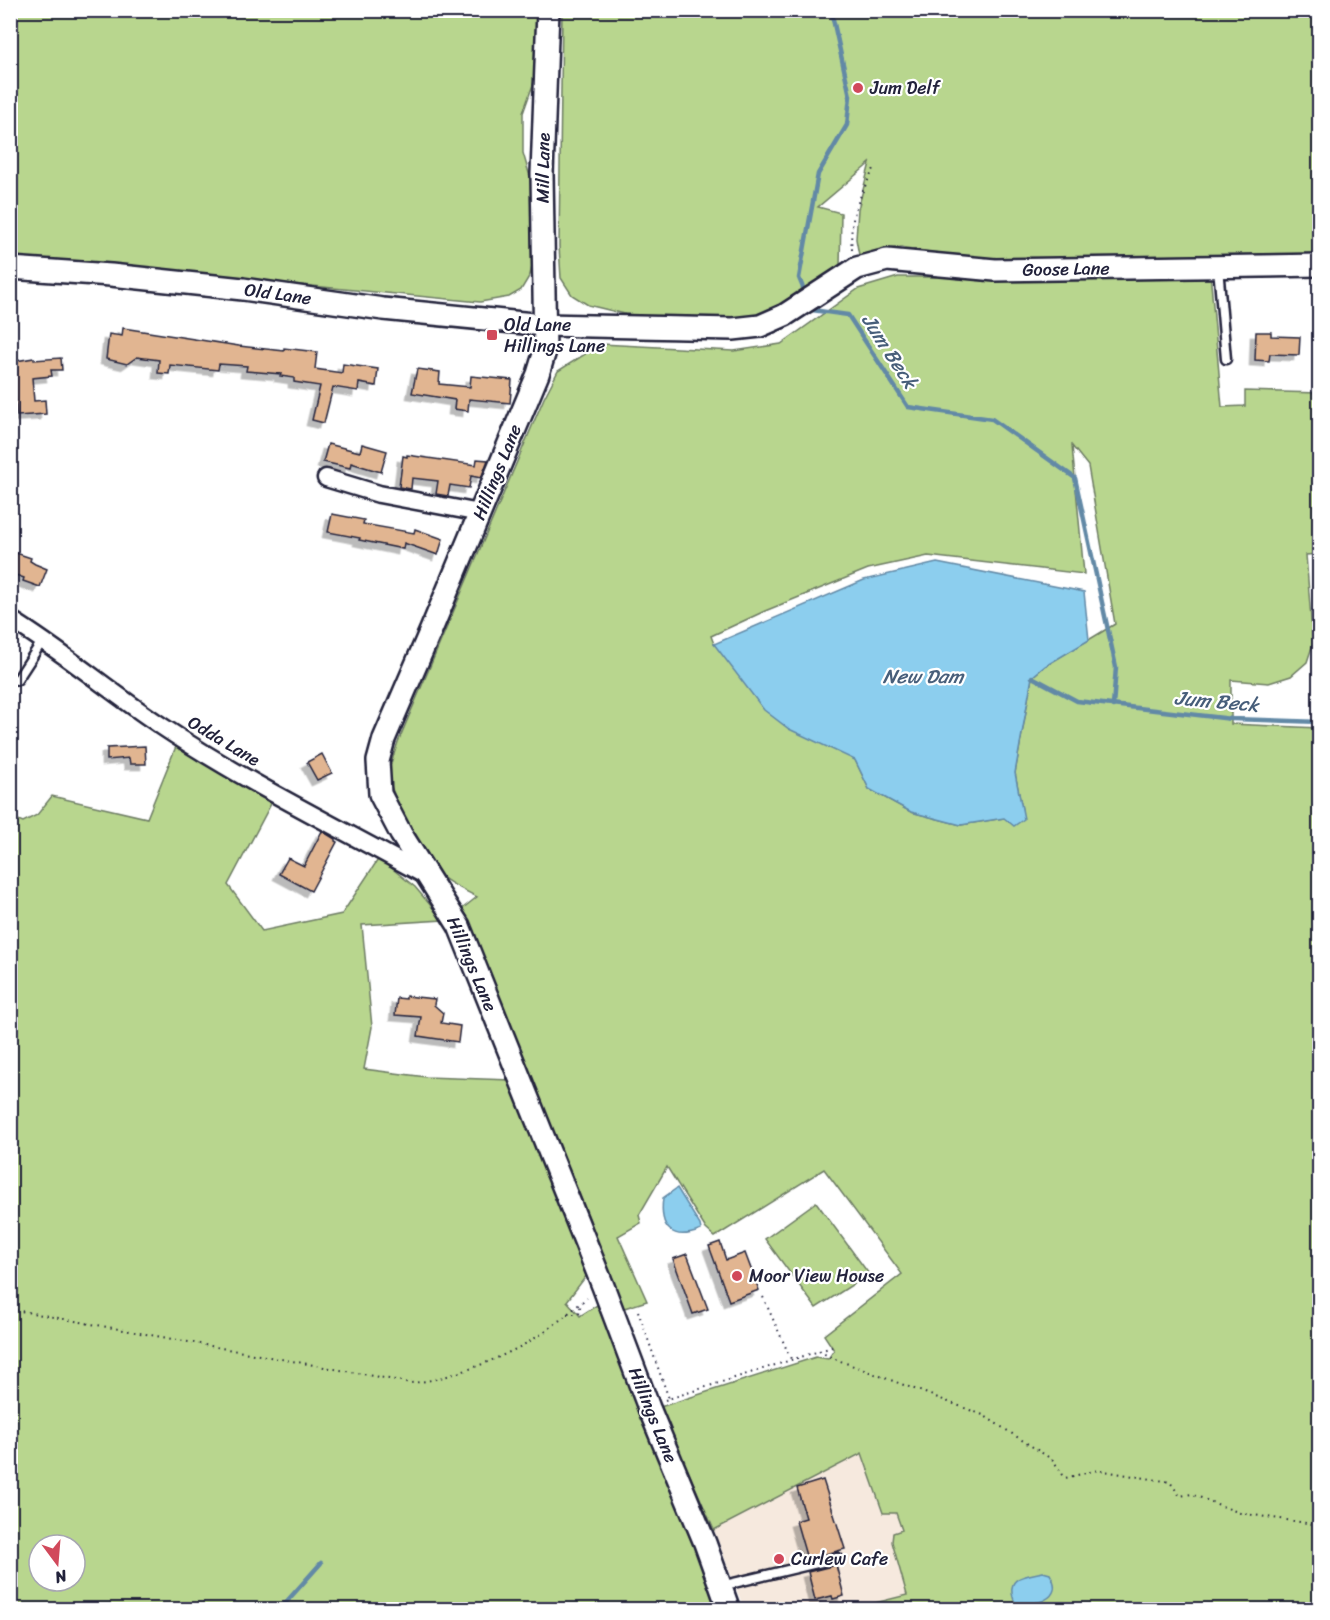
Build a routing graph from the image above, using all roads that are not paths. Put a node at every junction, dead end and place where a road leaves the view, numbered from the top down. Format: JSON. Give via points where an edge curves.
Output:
{"nodes":[{"id":1,"x":548,"y":10,"type":"edge"},
{"id":2,"x":1320,"y":265,"type":"edge"},
{"id":3,"x":1218,"y":266,"type":"junction"},
{"id":4,"x":10,"y":268,"type":"edge"},
{"id":5,"x":544,"y":325,"type":"junction"},
{"id":6,"x":1226,"y":359,"type":"dead end"},
{"id":7,"x":326,"y":478,"type":"dead end"},
{"id":8,"x":480,"y":513,"type":"junction"},
{"id":9,"x":10,"y":619,"type":"edge"},
{"id":10,"x":44,"y":640,"type":"junction"},
{"id":11,"x":10,"y":679,"type":"edge"},
{"id":12,"x":429,"y":877,"type":"junction"},
{"id":13,"x":838,"y":1558,"type":"dead end"},
{"id":14,"x":721,"y":1586,"type":"junction"},
{"id":15,"x":729,"y":1610,"type":"edge"}],
"edges":[{"from":1,"to":5,"type":"street","name":"Mill Lane","via":[[542,174]]},
{"from":2,"to":3,"type":"street","name":"Goose Lane"},
{"from":3,"to":5,"type":"street","name":"Goose Lane","via":[[995,270],[887,260],[857,268],[801,306],[760,326],[733,329]]},
{"from":3,"to":6,"type":"lane"},
{"from":4,"to":5,"type":"street","name":"Old Lane","via":[[243,289],[383,309]]},
{"from":5,"to":8,"type":"street","name":"Hillings Lane","via":[[545,351]]},
{"from":7,"to":8,"type":"street","via":[[379,494]]},
{"from":8,"to":12,"type":"street","name":"Hillings Lane","via":[[378,761],[380,794]]},
{"from":9,"to":10,"type":"street","name":"Odda Lane"},
{"from":10,"to":11,"type":"lane","via":[[17,680]]},
{"from":10,"to":12,"type":"street","name":"Odda Lane","via":[[162,727]]},
{"from":12,"to":14,"type":"street","name":"Hillings Lane","via":[[459,926]]},
{"from":13,"to":14,"type":"lane"},
{"from":14,"to":15,"type":"street","name":"Hillings Lane"}]}
